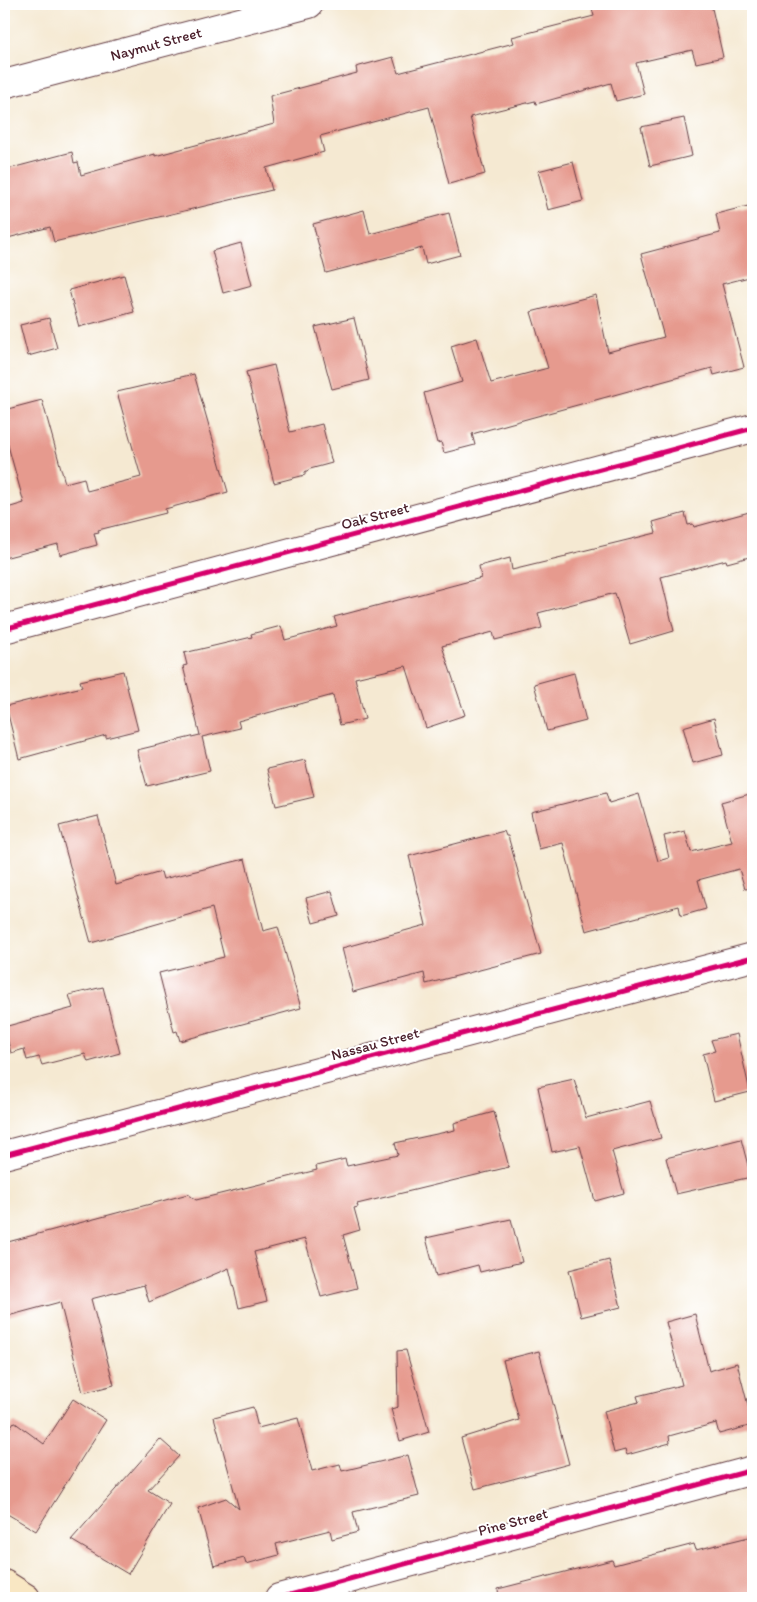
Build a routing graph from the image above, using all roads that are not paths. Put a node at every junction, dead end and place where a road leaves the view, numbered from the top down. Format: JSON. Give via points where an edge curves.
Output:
{"nodes":[{"id":1,"x":309,"y":4,"type":"edge"},
{"id":2,"x":4,"y":84,"type":"edge"},
{"id":3,"x":753,"y":428,"type":"edge"},
{"id":4,"x":4,"y":629,"type":"edge"},
{"id":5,"x":753,"y":957,"type":"edge"},
{"id":6,"x":4,"y":1155,"type":"edge"},
{"id":7,"x":753,"y":1470,"type":"edge"},
{"id":8,"x":4,"y":1584,"type":"edge"},
{"id":9,"x":26,"y":1598,"type":"edge"},
{"id":10,"x":279,"y":1598,"type":"edge"}],
"edges":[{"from":1,"to":2,"type":"street","name":"Naymut Street"},
{"from":3,"to":4,"type":"street","name":"Oak Street"},
{"from":5,"to":6,"type":"street","name":"Nassau Street"},
{"from":7,"to":10,"type":"street","name":"Pine Street"},
{"from":8,"to":9,"type":"main road"}]}
